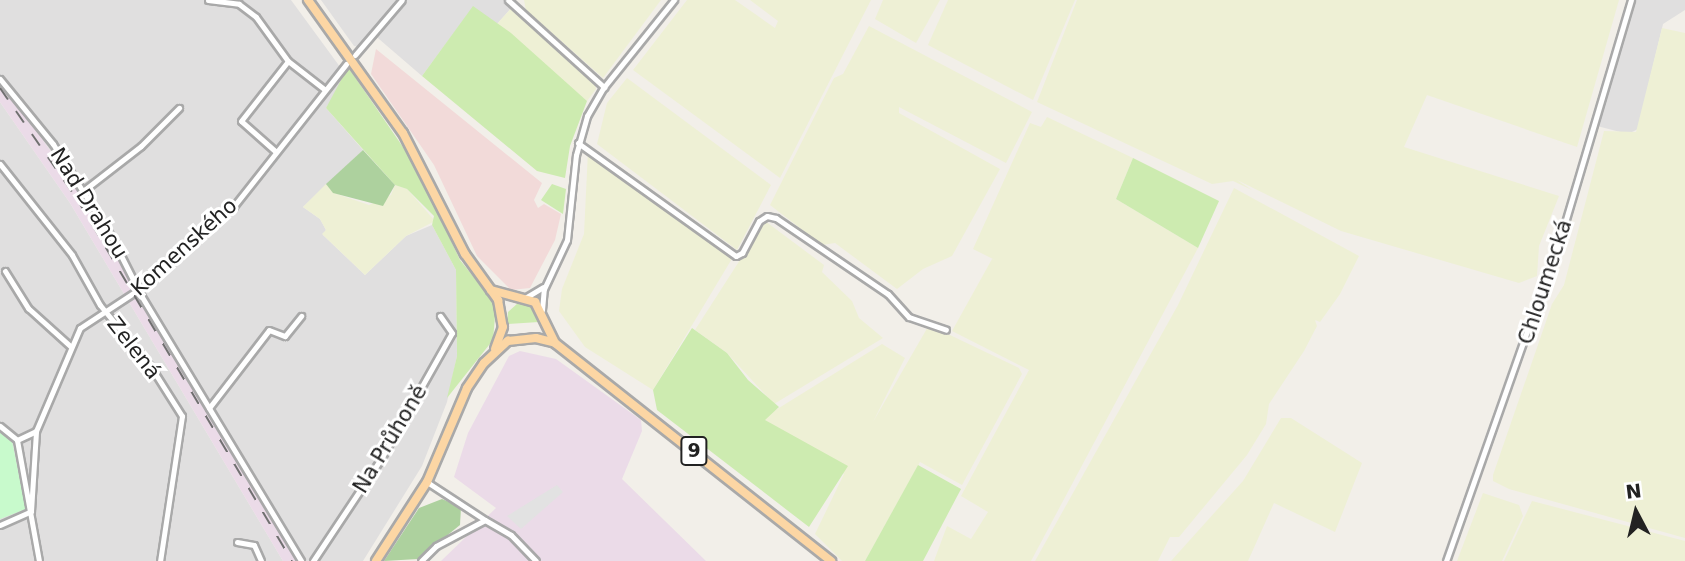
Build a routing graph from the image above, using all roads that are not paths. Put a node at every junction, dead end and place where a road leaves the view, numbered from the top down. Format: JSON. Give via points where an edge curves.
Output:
{"nodes":[{"id":1,"x":208,"y":0,"type":"edge"},
{"id":2,"x":308,"y":0,"type":"edge"},
{"id":3,"x":402,"y":0,"type":"edge"},
{"id":4,"x":508,"y":0,"type":"edge"},
{"id":5,"x":674,"y":0,"type":"edge"},
{"id":6,"x":1631,"y":0,"type":"edge"},
{"id":7,"x":229,"y":1,"type":"edge"},
{"id":8,"x":355,"y":55,"type":"dead end"},
{"id":9,"x":288,"y":61,"type":"junction"},
{"id":10,"x":346,"y":64,"type":"dead end"},
{"id":11,"x":0,"y":79,"type":"edge"},
{"id":12,"x":604,"y":87,"type":"junction"},
{"id":13,"x":324,"y":89,"type":"junction"},
{"id":14,"x":179,"y":107,"type":"dead end"},
{"id":15,"x":241,"y":124,"type":"junction"},
{"id":16,"x":231,"y":126,"type":"dead end"},
{"id":17,"x":578,"y":142,"type":"junction"},
{"id":18,"x":275,"y":151,"type":"junction"},
{"id":19,"x":0,"y":163,"type":"edge"},
{"id":20,"x":83,"y":191,"type":"junction"},
{"id":21,"x":5,"y":271,"type":"dead end"},
{"id":22,"x":545,"y":285,"type":"junction"},
{"id":23,"x":141,"y":289,"type":"junction"},
{"id":24,"x":491,"y":290,"type":"junction"},
{"id":25,"x":522,"y":298,"type":"junction"},
{"id":26,"x":542,"y":310,"type":"junction"},
{"id":27,"x":107,"y":312,"type":"junction"},
{"id":28,"x":300,"y":316,"type":"dead end"},
{"id":29,"x":440,"y":316,"type":"dead end"},
{"id":30,"x":503,"y":319,"type":"junction"},
{"id":31,"x":544,"y":321,"type":"junction"},
{"id":32,"x":946,"y":330,"type":"dead end"},
{"id":33,"x":530,"y":338,"type":"junction"},
{"id":34,"x":519,"y":339,"type":"junction"},
{"id":35,"x":555,"y":344,"type":"junction"},
{"id":36,"x":70,"y":346,"type":"junction"},
{"id":37,"x":495,"y":349,"type":"junction"},
{"id":38,"x":209,"y":408,"type":"junction"},
{"id":39,"x":0,"y":426,"type":"edge"},
{"id":40,"x":36,"y":431,"type":"junction"},
{"id":41,"x":17,"y":440,"type":"junction"},
{"id":42,"x":427,"y":482,"type":"junction"},
{"id":43,"x":31,"y":511,"type":"junction"},
{"id":44,"x":485,"y":520,"type":"junction"},
{"id":45,"x":0,"y":525,"type":"edge"},
{"id":46,"x":237,"y":542,"type":"dead end"},
{"id":47,"x":39,"y":561,"type":"edge"},
{"id":48,"x":160,"y":561,"type":"edge"},
{"id":49,"x":261,"y":561,"type":"edge"},
{"id":50,"x":301,"y":561,"type":"edge"},
{"id":51,"x":313,"y":561,"type":"edge"},
{"id":52,"x":376,"y":561,"type":"edge"},
{"id":53,"x":421,"y":561,"type":"edge"},
{"id":54,"x":536,"y":561,"type":"edge"},
{"id":55,"x":831,"y":561,"type":"edge"},
{"id":56,"x":1446,"y":561,"type":"edge"}],
"edges":[{"from":1,"to":7,"type":"street"},
{"from":2,"to":24,"type":"main road","via":[[403,133],[457,241]]},
{"from":3,"to":8,"type":"street"},
{"from":4,"to":12,"type":"street"},
{"from":5,"to":12,"type":"street"},
{"from":6,"to":56,"type":"street","name":"Chloumecká","via":[[1560,239]]},
{"from":7,"to":9,"type":"street","via":[[256,17]]},
{"from":9,"to":13,"type":"street"},
{"from":9,"to":15,"type":"street"},
{"from":10,"to":13,"type":"street","name":"Komenského"},
{"from":11,"to":20,"type":"street","name":"Nad Drahou","via":[[53,144]]},
{"from":12,"to":17,"type":"street"},
{"from":13,"to":18,"type":"street","name":"Komenského"},
{"from":14,"to":20,"type":"street","via":[[141,146]]},
{"from":15,"to":16,"type":"street"},
{"from":15,"to":18,"type":"street"},
{"from":17,"to":22,"type":"street","via":[[567,240]]},
{"from":17,"to":32,"type":"street","via":[[736,256],[767,216],[891,296],[909,317]]},
{"from":18,"to":23,"type":"street","name":"Komenského","via":[[234,205]]},
{"from":19,"to":27,"type":"street","name":"Zelená","via":[[72,255]]},
{"from":20,"to":23,"type":"street","name":"Nad Drahou"},
{"from":21,"to":36,"type":"street","via":[[28,308]]},
{"from":22,"to":25,"type":"street"},
{"from":22,"to":26,"type":"street"},
{"from":23,"to":27,"type":"street","name":"Komenského"},
{"from":23,"to":38,"type":"street","name":"Nad Drahou"},
{"from":24,"to":25,"type":"main road"},
{"from":24,"to":30,"type":"main road"},
{"from":25,"to":26,"type":"main road"},
{"from":25,"to":30,"type":"main road"},
{"from":26,"to":31,"type":"main road","number":"9"},
{"from":27,"to":36,"type":"street","name":"Komenského","via":[[79,328]]},
{"from":27,"to":48,"type":"street","name":"Zelená","via":[[183,416]]},
{"from":28,"to":38,"type":"street","via":[[285,335],[269,330]]},
{"from":29,"to":51,"type":"street","name":"Na Průhoně","via":[[452,333],[382,457]]},
{"from":30,"to":34,"type":"main road"},
{"from":30,"to":37,"type":"main road"},
{"from":31,"to":33,"type":"main road"},
{"from":31,"to":35,"type":"main road","number":"9"},
{"from":33,"to":34,"type":"main road","number":"9"},
{"from":33,"to":35,"type":"main road","number":"9"},
{"from":34,"to":37,"type":"main road"},
{"from":35,"to":55,"type":"main road","number":"9"},
{"from":36,"to":40,"type":"street","name":"Komenského"},
{"from":37,"to":42,"type":"main road","via":[[467,388]]},
{"from":38,"to":50,"type":"street","name":"Nad Drahou"},
{"from":39,"to":41,"type":"street"},
{"from":40,"to":41,"type":"street"},
{"from":40,"to":43,"type":"street","name":"Komenského"},
{"from":41,"to":43,"type":"street"},
{"from":42,"to":44,"type":"street"},
{"from":42,"to":52,"type":"main road"},
{"from":43,"to":45,"type":"street"},
{"from":43,"to":47,"type":"street","name":"Komenského"},
{"from":44,"to":53,"type":"street","via":[[436,546]]},
{"from":44,"to":54,"type":"street","via":[[511,535]]},
{"from":46,"to":49,"type":"street","via":[[254,545]]}]}
